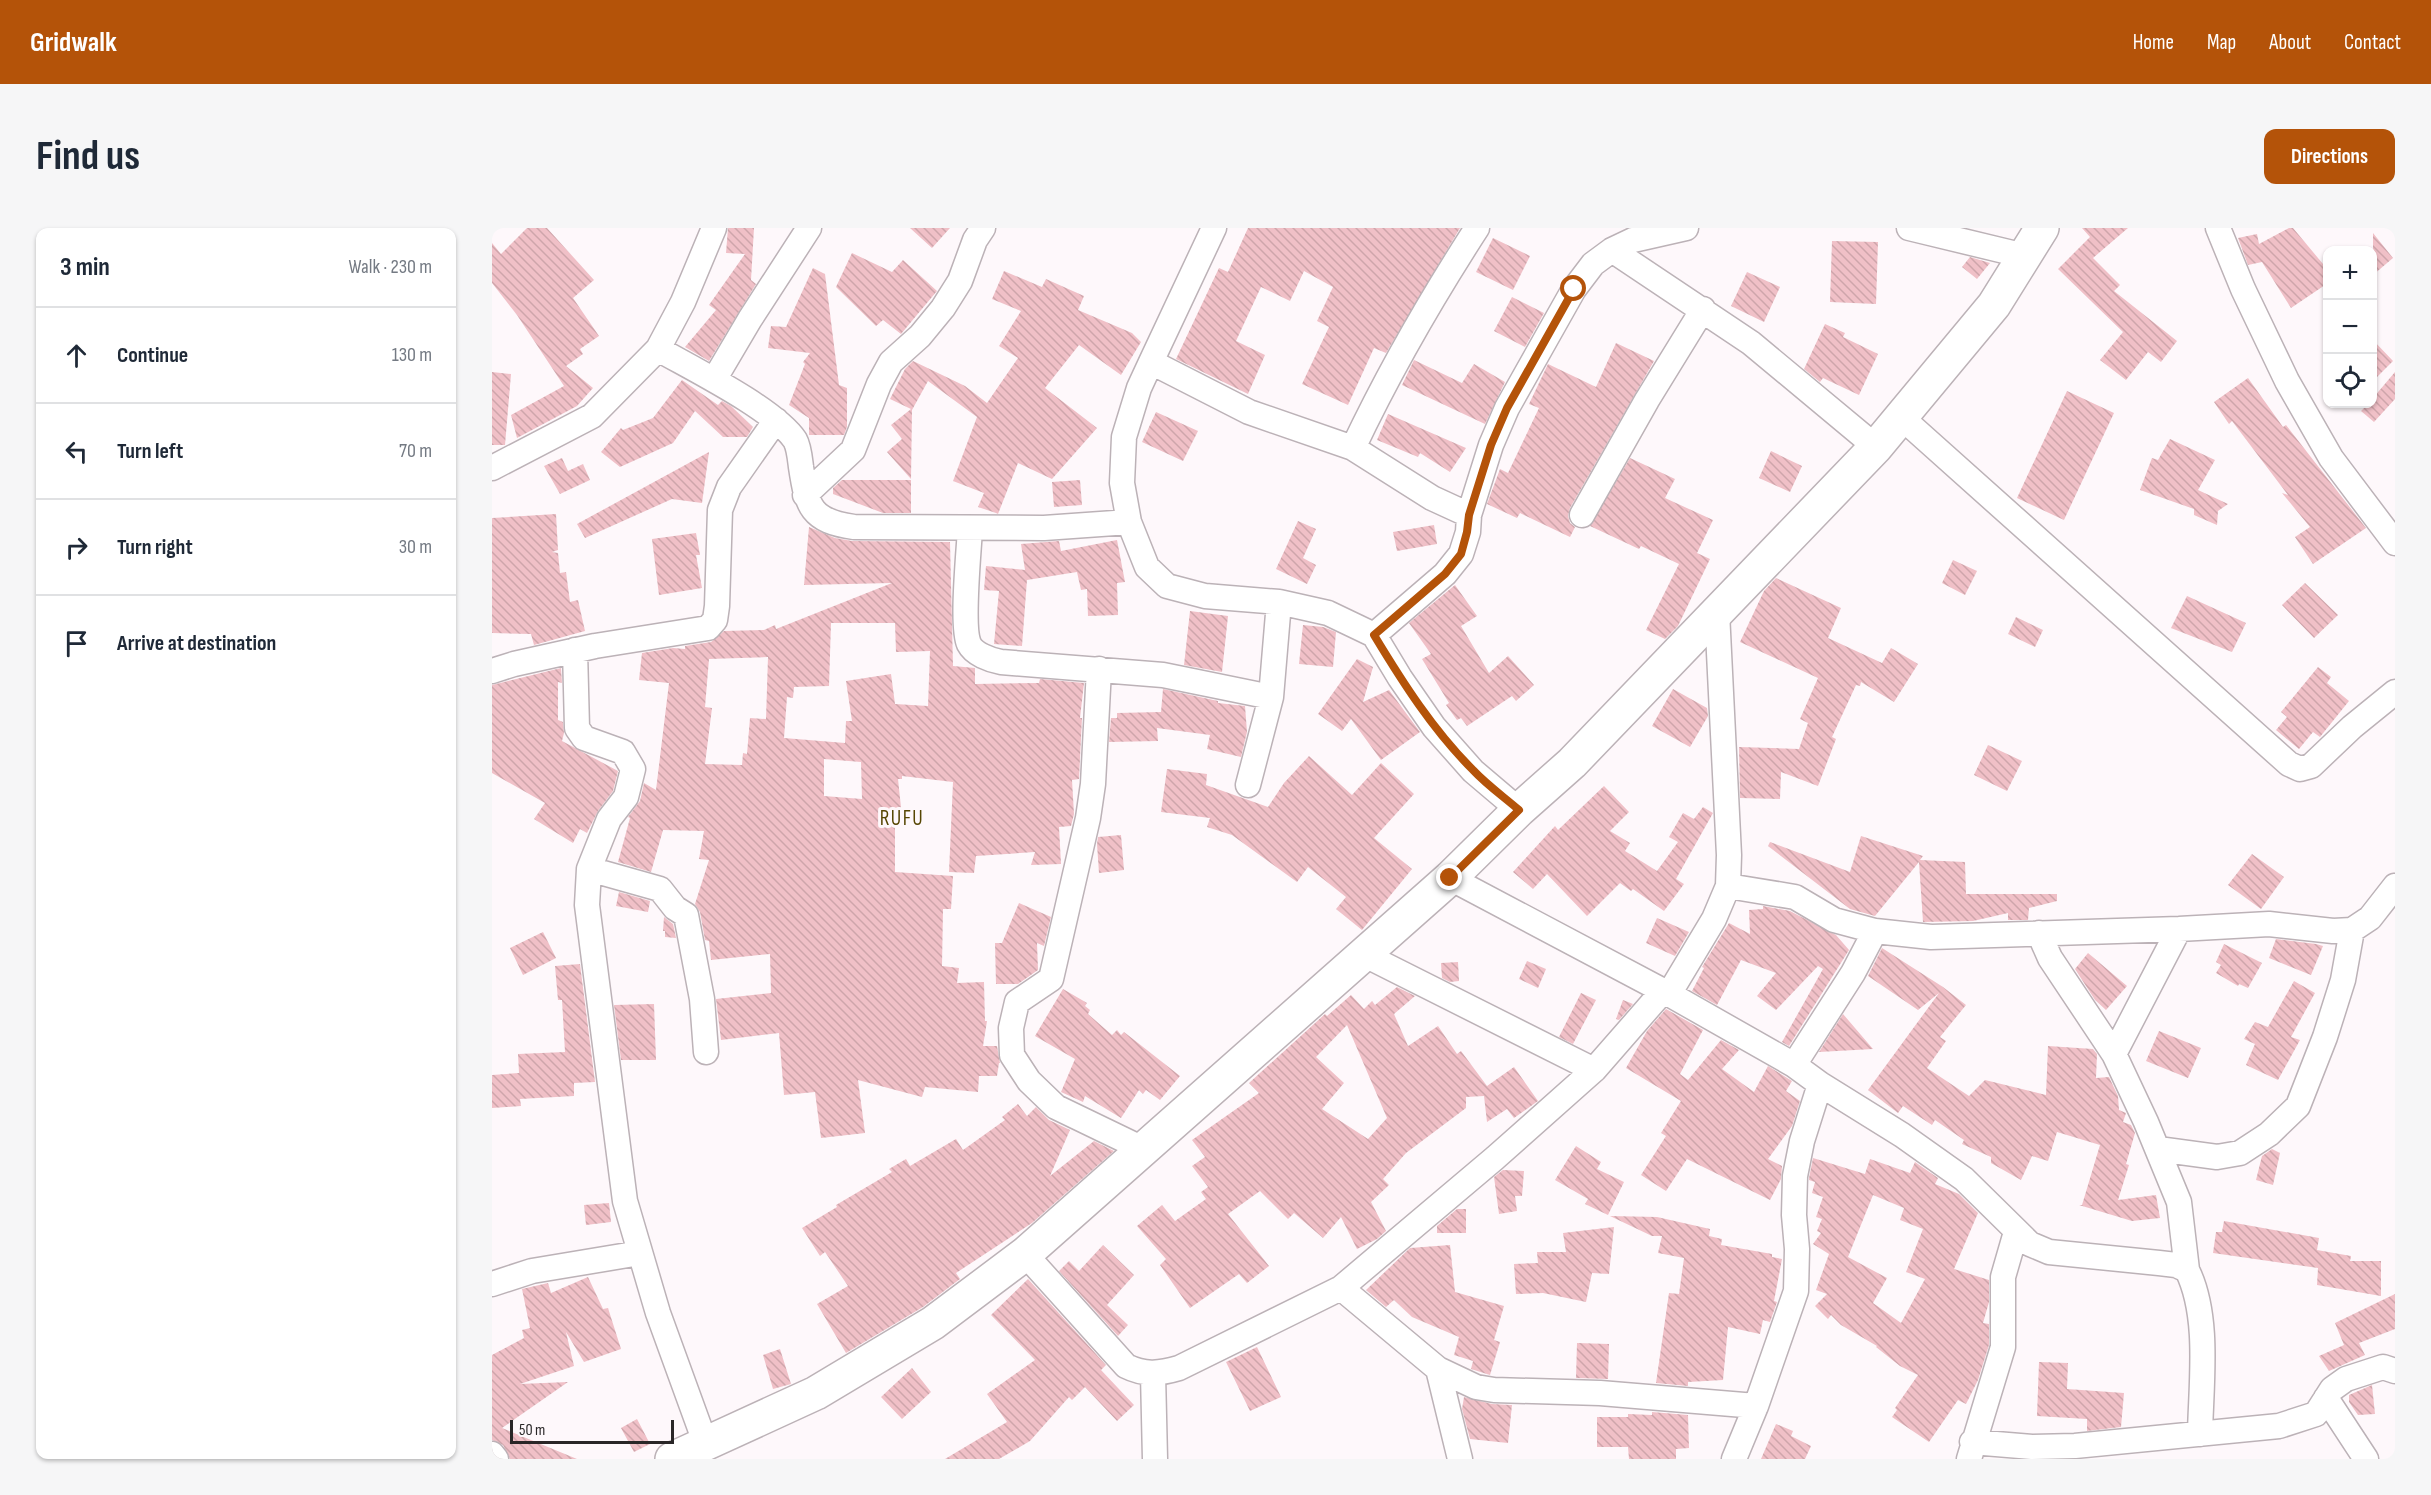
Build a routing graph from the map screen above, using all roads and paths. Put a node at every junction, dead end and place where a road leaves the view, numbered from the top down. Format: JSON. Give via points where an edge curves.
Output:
{"nodes":[{"id":1,"x":714,"y":228,"type":"edge"},
{"id":2,"x":809,"y":228,"type":"edge"},
{"id":3,"x":983,"y":228,"type":"edge"},
{"id":4,"x":1214,"y":228,"type":"edge"},
{"id":5,"x":1477,"y":228,"type":"edge"},
{"id":6,"x":1686,"y":228,"type":"edge"},
{"id":7,"x":1910,"y":228,"type":"edge"},
{"id":8,"x":2042,"y":228,"type":"edge"},
{"id":9,"x":2218,"y":228,"type":"edge"},
{"id":10,"x":1612,"y":250,"type":"junction"},
{"id":11,"x":2025,"y":256,"type":"junction"},
{"id":12,"x":1703,"y":309,"type":"junction"},
{"id":13,"x":658,"y":350,"type":"junction"},
{"id":14,"x":1151,"y":362,"type":"junction"},
{"id":15,"x":714,"y":380,"type":"junction"},
{"id":16,"x":1901,"y":417,"type":"junction"},
{"id":17,"x":776,"y":420,"type":"junction"},
{"id":18,"x":1876,"y":447,"type":"junction"},
{"id":19,"x":1353,"y":448,"type":"junction"},
{"id":20,"x":492,"y":468,"type":"edge"},
{"id":21,"x":805,"y":495,"type":"junction"},
{"id":22,"x":1469,"y":515,"type":"junction"},
{"id":23,"x":1582,"y":515,"type":"dead end"},
{"id":24,"x":1129,"y":522,"type":"junction"},
{"id":25,"x":970,"y":528,"type":"junction"},
{"id":26,"x":2395,"y":543,"type":"edge"},
{"id":27,"x":1279,"y":602,"type":"junction"},
{"id":28,"x":1717,"y":612,"type":"junction"},
{"id":29,"x":1374,"y":635,"type":"junction"},
{"id":30,"x":575,"y":650,"type":"junction"},
{"id":31,"x":1099,"y":669,"type":"junction"},
{"id":32,"x":492,"y":671,"type":"edge"},
{"id":33,"x":2395,"y":692,"type":"edge"},
{"id":34,"x":1271,"y":697,"type":"junction"},
{"id":35,"x":1248,"y":785,"type":"dead end"},
{"id":36,"x":1519,"y":810,"type":"junction"},
{"id":37,"x":589,"y":869,"type":"junction"},
{"id":38,"x":1450,"y":878,"type":"junction"},
{"id":39,"x":1728,"y":886,"type":"junction"},
{"id":40,"x":2395,"y":886,"type":"edge"},
{"id":41,"x":2179,"y":929,"type":"junction"},
{"id":42,"x":2352,"y":930,"type":"junction"},
{"id":43,"x":1875,"y":931,"type":"junction"},
{"id":44,"x":2039,"y":933,"type":"junction"},
{"id":45,"x":1363,"y":954,"type":"junction"},
{"id":46,"x":1666,"y":993,"type":"junction"},
{"id":47,"x":706,"y":1052,"type":"dead end"},
{"id":48,"x":2114,"y":1054,"type":"junction"},
{"id":49,"x":1794,"y":1065,"type":"junction"},
{"id":50,"x":1594,"y":1070,"type":"junction"},
{"id":51,"x":1820,"y":1084,"type":"junction"},
{"id":52,"x":1143,"y":1149,"type":"junction"},
{"id":53,"x":2158,"y":1149,"type":"junction"},
{"id":54,"x":2016,"y":1232,"type":"junction"},
{"id":55,"x":640,"y":1253,"type":"junction"},
{"id":56,"x":1025,"y":1254,"type":"junction"},
{"id":57,"x":2187,"y":1270,"type":"junction"},
{"id":58,"x":492,"y":1284,"type":"edge"},
{"id":59,"x":1341,"y":1288,"type":"junction"},
{"id":60,"x":1438,"y":1369,"type":"junction"},
{"id":61,"x":2395,"y":1371,"type":"edge"},
{"id":62,"x":1153,"y":1374,"type":"junction"},
{"id":63,"x":2326,"y":1398,"type":"junction"},
{"id":64,"x":1756,"y":1406,"type":"junction"},
{"id":65,"x":2200,"y":1434,"type":"junction"},
{"id":66,"x":2149,"y":1449,"type":"edge"},
{"id":67,"x":1970,"y":1451,"type":"edge"},
{"id":68,"x":492,"y":1454,"type":"edge"},
{"id":69,"x":690,"y":1454,"type":"edge"},
{"id":70,"x":496,"y":1459,"type":"edge"},
{"id":71,"x":1155,"y":1459,"type":"edge"},
{"id":72,"x":1460,"y":1459,"type":"edge"},
{"id":73,"x":1734,"y":1459,"type":"edge"},
{"id":74,"x":2366,"y":1459,"type":"edge"}],
"edges":[{"from":1,"to":13,"type":"street"},
{"from":2,"to":15,"type":"street"},
{"from":3,"to":21,"type":"street","via":[[960,281],[943,308],[891,362],[853,450]]},
{"from":4,"to":14,"type":"street"},
{"from":5,"to":19,"type":"street","via":[[1437,289]]},
{"from":6,"to":10,"type":"street","via":[[1633,240]]},
{"from":7,"to":11,"type":"street"},
{"from":8,"to":11,"type":"street"},
{"from":9,"to":26,"type":"street","via":[[2242,289],[2287,381],[2331,458]]},
{"from":10,"to":12,"type":"street"},
{"from":10,"to":22,"type":"street","via":[[1593,264],[1574,289],[1507,408]]},
{"from":11,"to":16,"type":"street","via":[[1994,305]]},
{"from":12,"to":18,"type":"street","via":[[1751,343]]},
{"from":12,"to":23,"type":"street"},
{"from":13,"to":15,"type":"street"},
{"from":13,"to":20,"type":"street","via":[[592,416]]},
{"from":14,"to":19,"type":"street","via":[[1249,412]]},
{"from":14,"to":24,"type":"street","via":[[1124,437],[1122,483]]},
{"from":15,"to":17,"type":"street"},
{"from":16,"to":18,"type":"street"},
{"from":16,"to":33,"type":"street","via":[[2289,764],[2300,769],[2311,766]]},
{"from":17,"to":21,"type":"street","via":[[795,441]]},
{"from":17,"to":30,"type":"street","via":[[729,487],[720,510],[715,620],[708,628],[696,631]]},
{"from":18,"to":28,"type":"street"},
{"from":19,"to":22,"type":"street","via":[[1432,498]]},
{"from":21,"to":25,"type":"street","via":[[815,513],[834,524]]},
{"from":22,"to":29,"type":"street","via":[[1461,554],[1445,574]]},
{"from":24,"to":25,"type":"street"},
{"from":24,"to":27,"type":"street","via":[[1147,567],[1167,586],[1205,596]]},
{"from":25,"to":31,"type":"street","via":[[966,610],[968,642],[974,650],[993,660]]},
{"from":27,"to":29,"type":"street","via":[[1328,613]]},
{"from":27,"to":34,"type":"street"},
{"from":28,"to":36,"type":"street","via":[[1572,763]]},
{"from":28,"to":39,"type":"street"},
{"from":29,"to":36,"type":"street","via":[[1434,727],[1473,771]]},
{"from":30,"to":32,"type":"street"},
{"from":30,"to":37,"type":"street","via":[[577,728],[584,738],[624,752],[633,769],[626,797],[609,819]]},
{"from":31,"to":34,"type":"street","via":[[1162,675]]},
{"from":31,"to":52,"type":"street","via":[[1089,818],[1051,979],[1017,1002],[1011,1028],[1012,1054],[1029,1081],[1056,1107]]},
{"from":34,"to":35,"type":"street"},
{"from":36,"to":38,"type":"street"},
{"from":37,"to":47,"type":"street","via":[[660,889],[686,915],[702,999]]},
{"from":37,"to":55,"type":"street","via":[[587,905],[625,1201]]},
{"from":38,"to":45,"type":"street"},
{"from":38,"to":46,"type":"street"},
{"from":39,"to":43,"type":"street","via":[[1795,897],[1834,920]]},
{"from":39,"to":46,"type":"street","via":[[1714,919]]},
{"from":40,"to":42,"type":"street","via":[[2370,918]]},
{"from":41,"to":42,"type":"street","via":[[2269,924]]},
{"from":41,"to":44,"type":"street"},
{"from":41,"to":48,"type":"street"},
{"from":42,"to":53,"type":"street","via":[[2343,980],[2298,1106],[2269,1134],[2240,1153],[2217,1157]]},
{"from":43,"to":44,"type":"street","via":[[1931,937]]},
{"from":43,"to":49,"type":"street"},
{"from":44,"to":48,"type":"street","via":[[2050,958]]},
{"from":45,"to":50,"type":"street"},
{"from":45,"to":52,"type":"street"},
{"from":46,"to":49,"type":"street"},
{"from":46,"to":50,"type":"street"},
{"from":48,"to":53,"type":"street"},
{"from":49,"to":51,"type":"street"},
{"from":50,"to":59,"type":"street"},
{"from":51,"to":54,"type":"street","via":[[1964,1179]]},
{"from":51,"to":64,"type":"street","via":[[1795,1176],[1796,1291]]},
{"from":52,"to":56,"type":"street"},
{"from":53,"to":57,"type":"street","via":[[2179,1202]]},
{"from":54,"to":57,"type":"street","via":[[2030,1244],[2049,1252],[2176,1265]]},
{"from":54,"to":67,"type":"street","via":[[2003,1277],[2003,1347]]},
{"from":55,"to":58,"type":"street","via":[[532,1271]]},
{"from":55,"to":69,"type":"street"},
{"from":56,"to":62,"type":"street","via":[[1126,1366]]},
{"from":56,"to":69,"type":"street","via":[[933,1323],[826,1388]]},
{"from":57,"to":65,"type":"street","via":[[2196,1287],[2201,1329]]},
{"from":59,"to":60,"type":"street"},
{"from":59,"to":62,"type":"street","via":[[1179,1368]]},
{"from":60,"to":64,"type":"street","via":[[1476,1387],[1494,1390],[1600,1393]]},
{"from":60,"to":72,"type":"street"},
{"from":61,"to":63,"type":"street","via":[[2383,1367],[2346,1379]]},
{"from":62,"to":71,"type":"street"},
{"from":63,"to":65,"type":"street","via":[[2316,1414],[2279,1426]]},
{"from":63,"to":74,"type":"street"},
{"from":64,"to":73,"type":"street"},
{"from":65,"to":66,"type":"street"},
{"from":66,"to":67,"type":"street","via":[[2075,1446]]},
{"from":68,"to":70,"type":"street"}]}
